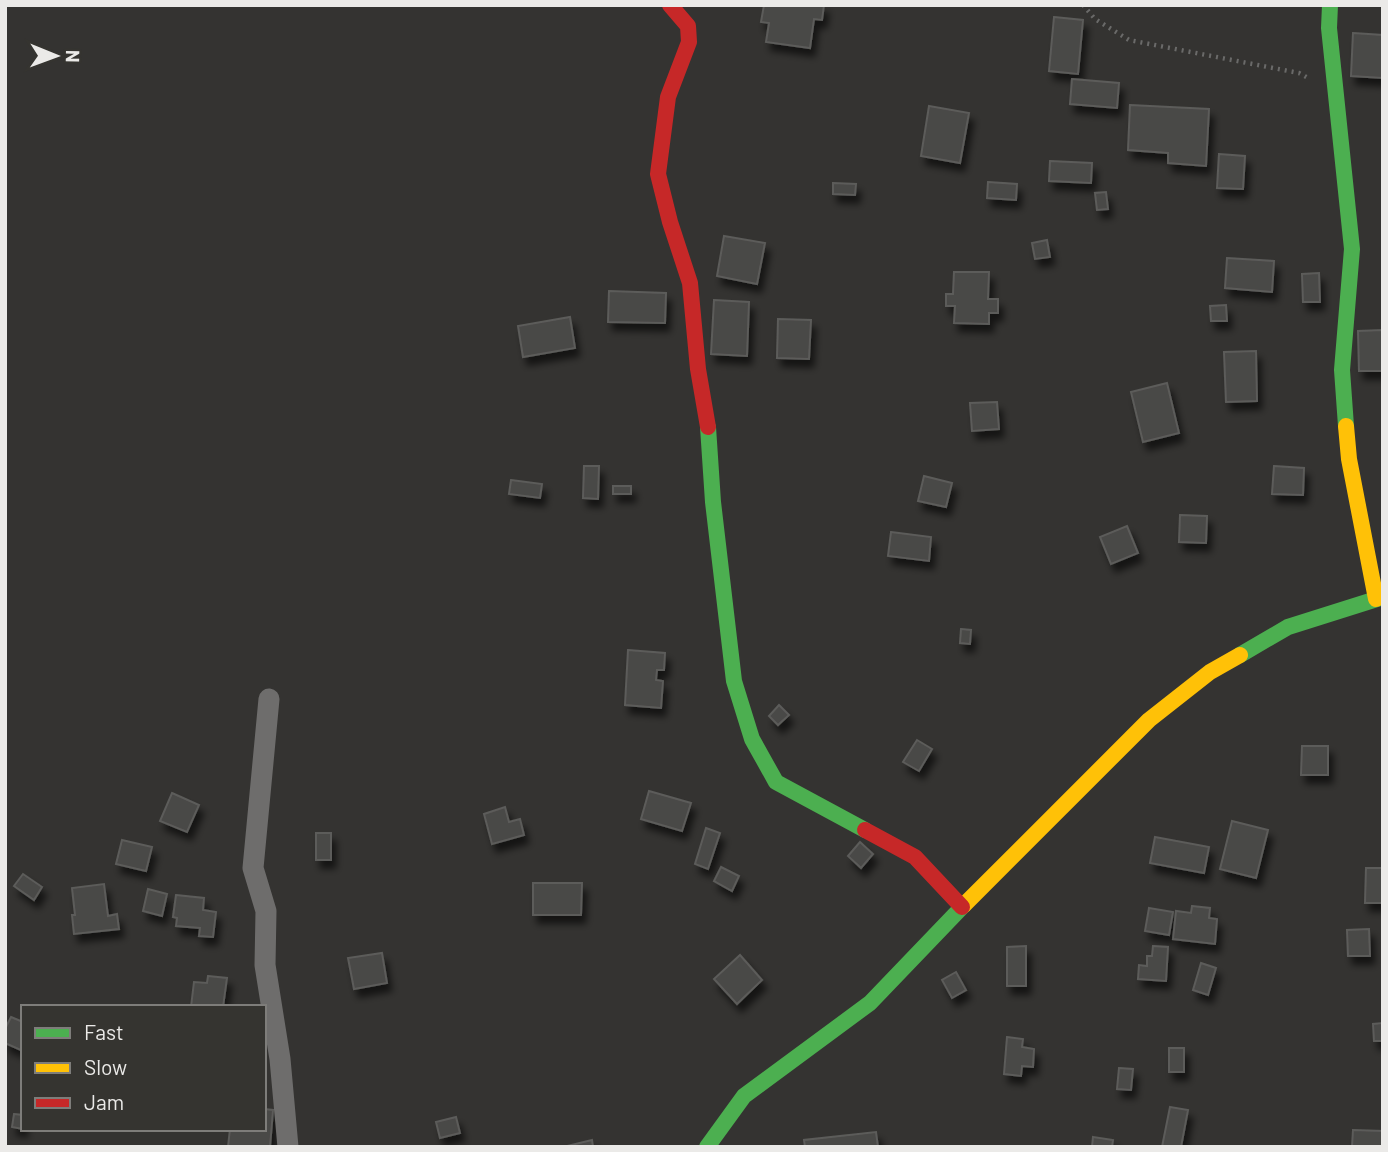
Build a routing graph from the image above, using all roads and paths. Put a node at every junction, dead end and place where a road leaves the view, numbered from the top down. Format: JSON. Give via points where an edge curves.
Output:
{"nodes":[{"id":1,"x":670,"y":5,"type":"edge"},
{"id":2,"x":1083,"y":5,"type":"edge"},
{"id":3,"x":1330,"y":5,"type":"edge"},
{"id":4,"x":1336,"y":95,"type":"junction"},
{"id":5,"x":1379,"y":598,"type":"edge"},
{"id":6,"x":270,"y":699,"type":"dead end"},
{"id":7,"x":962,"y":906,"type":"junction"},
{"id":8,"x":288,"y":1147,"type":"edge"},
{"id":9,"x":706,"y":1147,"type":"edge"}],
"edges":[{"from":1,"to":7,"type":"street","via":[[688,26],[689,42],[668,96],[658,174],[690,283],[734,681],[752,739],[776,782],[915,857]]},
{"from":2,"to":4,"type":"path","via":[[1094,19],[1129,40],[1299,73]]},
{"from":3,"to":4,"type":"street"},
{"from":4,"to":5,"type":"street","via":[[1352,249],[1342,370],[1349,459]]},
{"from":5,"to":7,"type":"street","via":[[1288,627],[1210,672],[1149,720]]},
{"from":6,"to":8,"type":"street","via":[[253,868],[266,911],[265,965]]},
{"from":7,"to":9,"type":"street","via":[[870,1003],[744,1096]]}]}
